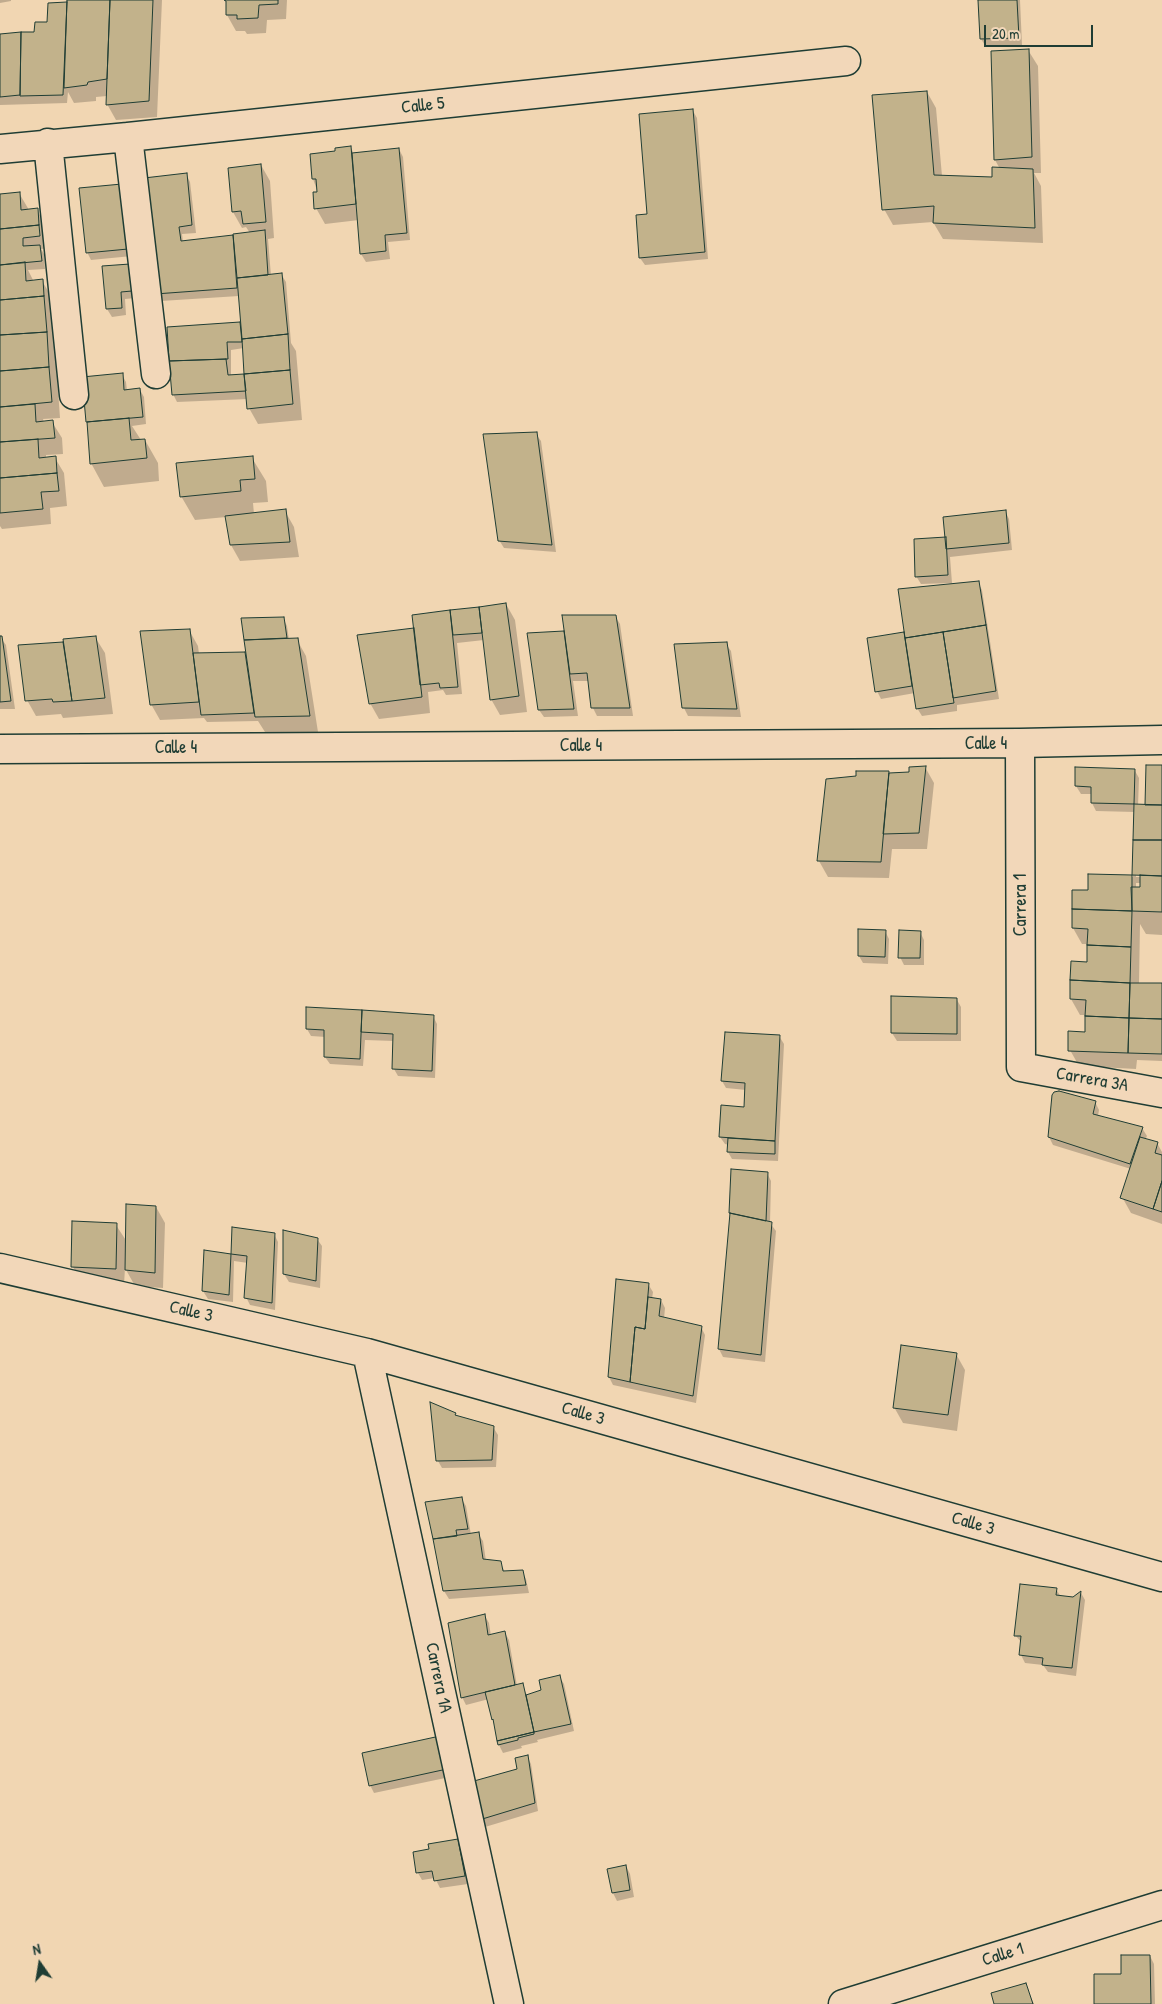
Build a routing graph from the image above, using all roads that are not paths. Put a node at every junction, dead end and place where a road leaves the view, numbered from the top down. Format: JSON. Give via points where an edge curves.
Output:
{"nodes":[{"id":1,"x":846,"y":61,"type":"dead end"},
{"id":2,"x":128,"y":137,"type":"junction"},
{"id":3,"x":48,"y":143,"type":"junction"},
{"id":4,"x":0,"y":149,"type":"edge"},
{"id":5,"x":156,"y":374,"type":"dead end"},
{"id":6,"x":74,"y":395,"type":"dead end"},
{"id":7,"x":1162,"y":740,"type":"edge"},
{"id":8,"x":1020,"y":743,"type":"junction"},
{"id":9,"x":0,"y":749,"type":"edge"},
{"id":10,"x":1022,"y":1067,"type":"joint"},
{"id":11,"x":1162,"y":1093,"type":"edge"},
{"id":12,"x":0,"y":1268,"type":"edge"},
{"id":13,"x":367,"y":1353,"type":"junction"},
{"id":14,"x":1162,"y":1578,"type":"edge"},
{"id":15,"x":1162,"y":1905,"type":"edge"},
{"id":16,"x":509,"y":2004,"type":"edge"},
{"id":17,"x":843,"y":2004,"type":"edge"}],
"edges":[{"from":1,"to":2,"type":"street","name":"Calle 5"},
{"from":2,"to":3,"type":"street","name":"Calle 5"},
{"from":2,"to":5,"type":"street"},
{"from":3,"to":4,"type":"street","name":"Calle 5"},
{"from":3,"to":6,"type":"street"},
{"from":7,"to":8,"type":"street","name":"Calle 4"},
{"from":8,"to":9,"type":"street","name":"Calle 4"},
{"from":8,"to":10,"type":"street","name":"Carrera 1"},
{"from":10,"to":11,"type":"street","name":"Carrera 3A"},
{"from":12,"to":13,"type":"street","name":"Calle 3"},
{"from":13,"to":14,"type":"street","name":"Calle 3"},
{"from":13,"to":16,"type":"street","name":"Carrera 1A"},
{"from":15,"to":17,"type":"street","name":"Calle 1"}]}
